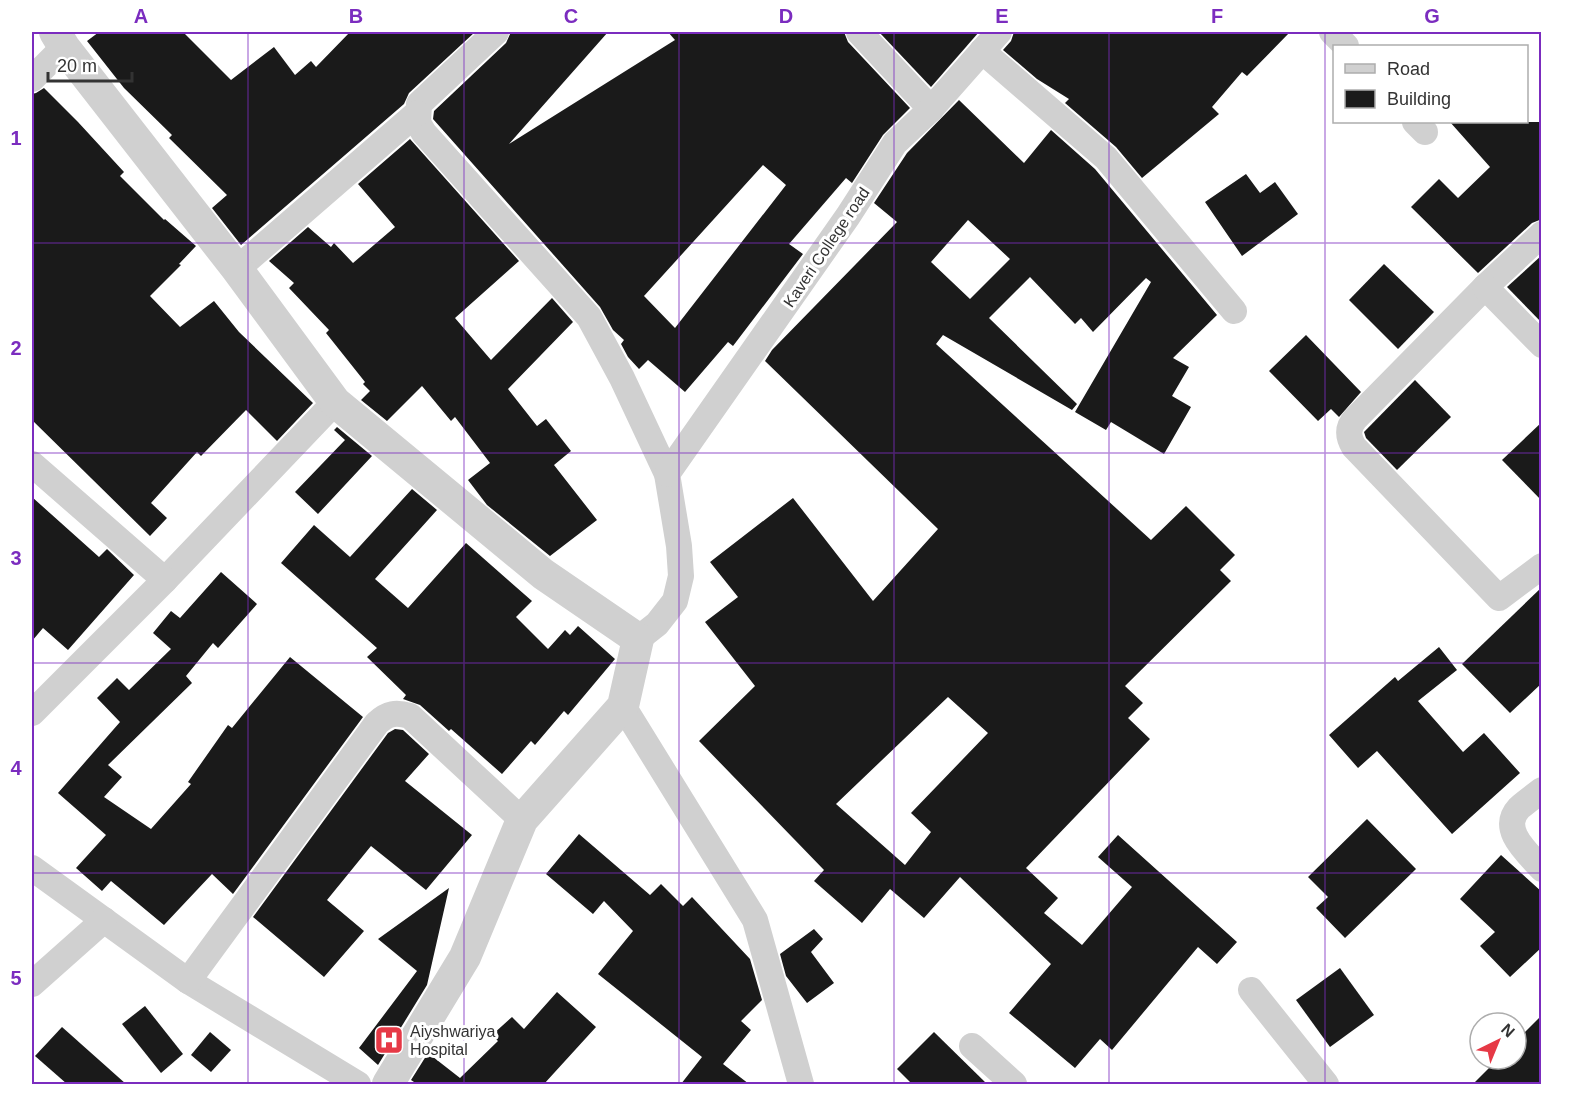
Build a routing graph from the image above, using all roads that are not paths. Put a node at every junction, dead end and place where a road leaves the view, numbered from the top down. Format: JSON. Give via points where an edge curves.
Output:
{"nodes":[{"id":1,"x":496,"y":32,"type":"edge"},
{"id":2,"x":858,"y":32,"type":"edge"},
{"id":3,"x":999,"y":32,"type":"edge"},
{"id":4,"x":1332,"y":32,"type":"edge"},
{"id":5,"x":60,"y":39,"type":"edge"},
{"id":6,"x":1345,"y":45,"type":"edge"},
{"id":7,"x":982,"y":51,"type":"junction"},
{"id":8,"x":32,"y":79,"type":"edge"},
{"id":9,"x":931,"y":109,"type":"junction"},
{"id":10,"x":417,"y":113,"type":"junction"},
{"id":11,"x":1542,"y":234,"type":"edge"},
{"id":12,"x":237,"y":269,"type":"junction"},
{"id":13,"x":1485,"y":287,"type":"junction"},
{"id":14,"x":1234,"y":311,"type":"dead end"},
{"id":15,"x":1542,"y":345,"type":"edge"},
{"id":16,"x":335,"y":402,"type":"junction"},
{"id":17,"x":32,"y":464,"type":"edge"},
{"id":18,"x":667,"y":474,"type":"junction"},
{"id":19,"x":1542,"y":566,"type":"edge"},
{"id":20,"x":165,"y":580,"type":"junction"},
{"id":21,"x":638,"y":639,"type":"junction"},
{"id":22,"x":623,"y":706,"type":"junction"},
{"id":23,"x":32,"y":713,"type":"edge"},
{"id":24,"x":1542,"y":790,"type":"edge"},
{"id":25,"x":522,"y":820,"type":"junction"},
{"id":26,"x":32,"y":868,"type":"edge"},
{"id":27,"x":1542,"y":869,"type":"edge"},
{"id":28,"x":104,"y":920,"type":"junction"},
{"id":29,"x":188,"y":981,"type":"junction"},
{"id":30,"x":32,"y":984,"type":"edge"},
{"id":31,"x":1251,"y":990,"type":"dead end"},
{"id":32,"x":972,"y":1046,"type":"dead end"},
{"id":33,"x":358,"y":1084,"type":"edge"},
{"id":34,"x":388,"y":1084,"type":"edge"},
{"id":35,"x":801,"y":1084,"type":"edge"},
{"id":36,"x":1014,"y":1084,"type":"edge"},
{"id":37,"x":1326,"y":1084,"type":"edge"}],
"edges":[{"from":1,"to":10,"type":"street","via":[[426,95]]},
{"from":2,"to":9,"type":"street"},
{"from":3,"to":7,"type":"street","name":"Kaveri College road"},
{"from":4,"to":6,"type":"street"},
{"from":5,"to":8,"type":"street"},
{"from":5,"to":12,"type":"street"},
{"from":7,"to":9,"type":"street","name":"Kaveri College road"},
{"from":7,"to":14,"type":"street","via":[[1106,158]]},
{"from":9,"to":18,"type":"street","name":"Kaveri College road","via":[[895,143]]},
{"from":10,"to":12,"type":"street"},
{"from":10,"to":18,"type":"street","via":[[424,133],[589,317]]},
{"from":11,"to":13,"type":"street"},
{"from":12,"to":16,"type":"street"},
{"from":13,"to":15,"type":"street"},
{"from":13,"to":19,"type":"street","via":[[1354,419],[1349,436],[1354,447],[1499,598]]},
{"from":16,"to":20,"type":"street"},
{"from":16,"to":21,"type":"street","via":[[543,574]]},
{"from":17,"to":20,"type":"street"},
{"from":18,"to":21,"type":"street","via":[[681,576],[675,601],[657,624]]},
{"from":20,"to":23,"type":"street"},
{"from":21,"to":22,"type":"street"},
{"from":22,"to":25,"type":"street"},
{"from":22,"to":35,"type":"street","via":[[755,920]]},
{"from":24,"to":27,"type":"street","via":[[1518,809],[1512,828],[1518,842]]},
{"from":25,"to":29,"type":"street","via":[[410,716],[391,714],[377,723]]},
{"from":25,"to":34,"type":"street","via":[[465,957]]},
{"from":26,"to":28,"type":"street"},
{"from":28,"to":29,"type":"street"},
{"from":28,"to":30,"type":"street"},
{"from":29,"to":33,"type":"street"},
{"from":31,"to":37,"type":"street"},
{"from":32,"to":36,"type":"street"}]}
